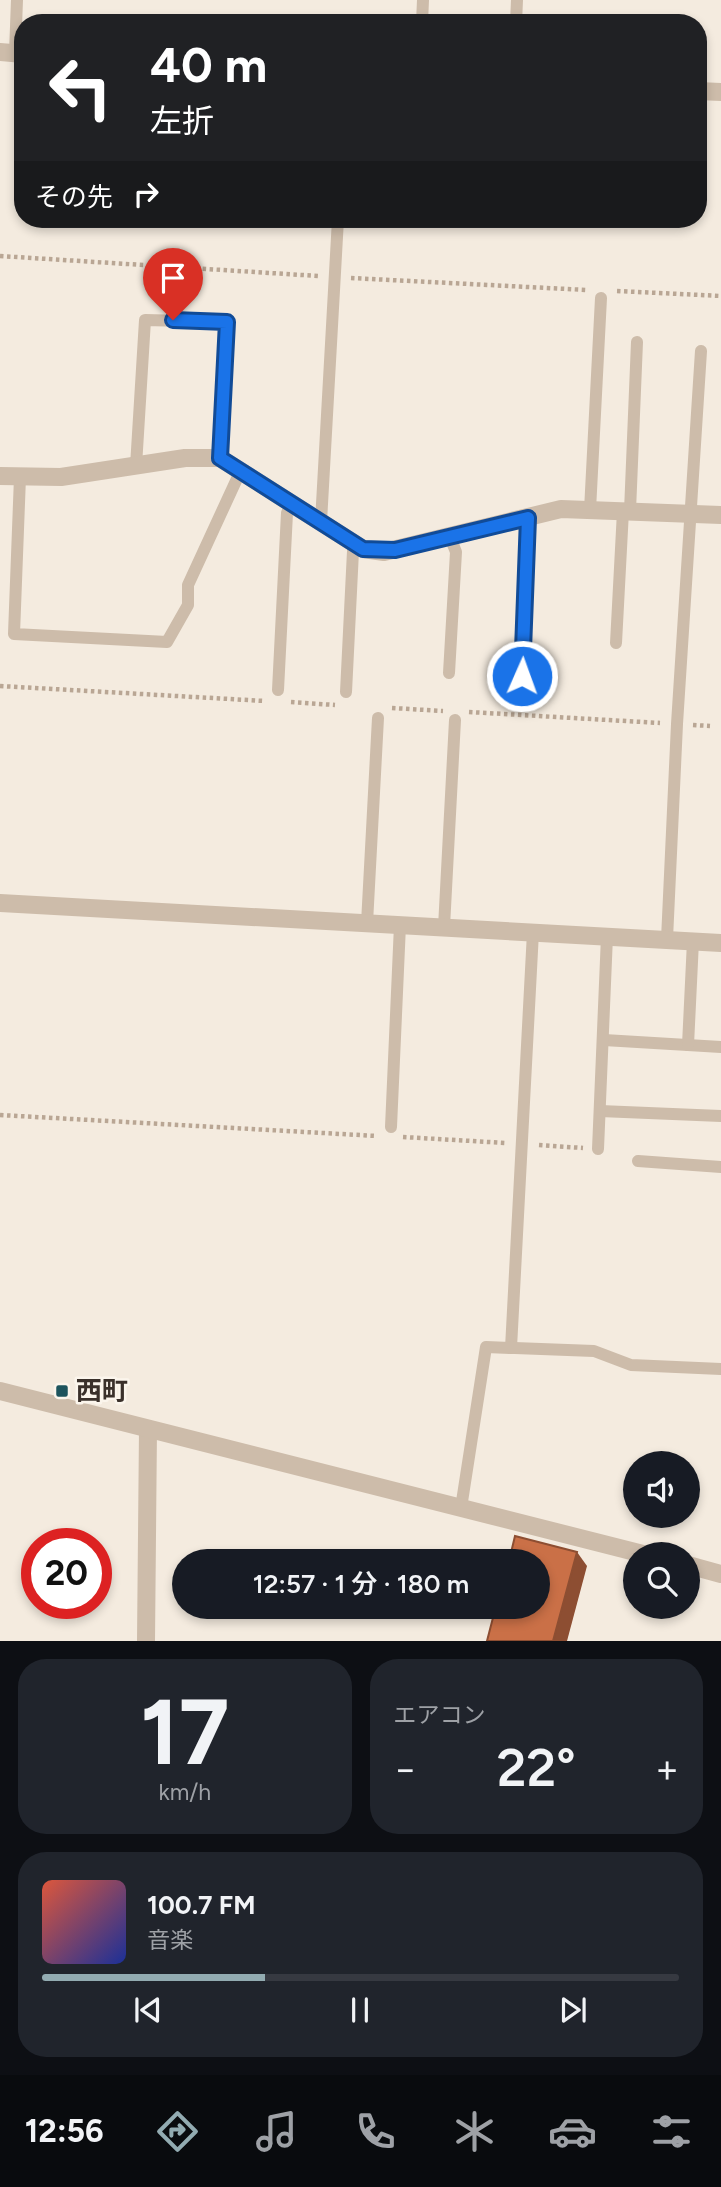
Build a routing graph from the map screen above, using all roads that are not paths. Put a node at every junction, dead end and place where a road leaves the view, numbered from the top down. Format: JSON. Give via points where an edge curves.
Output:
{"nodes":[{"id":1,"x":14,"y":32,"type":"edge"},
{"id":2,"x":12,"y":53,"type":"edge"},
{"id":3,"x":338,"y":228,"type":"edge"},
{"id":4,"x":603,"y":293,"type":"road end"},
{"id":5,"x":637,"y":342,"type":"dead end"},
{"id":6,"x":701,"y":351,"type":"dead end"},
{"id":7,"x":220,"y":458,"type":"junction"},
{"id":8,"x":136,"y":466,"type":"junction"},
{"id":9,"x":241,"y":470,"type":"junction"},
{"id":10,"x":0,"y":476,"type":"edge"},
{"id":11,"x":20,"y":477,"type":"junction"},
{"id":12,"x":292,"y":503,"type":"junction"},
{"id":13,"x":590,"y":510,"type":"junction"},
{"id":14,"x":626,"y":511,"type":"junction"},
{"id":15,"x":691,"y":512,"type":"junction"},
{"id":16,"x":721,"y":515,"type":"edge"},
{"id":17,"x":528,"y":518,"type":"junction"},
{"id":18,"x":321,"y":522,"type":"junction"},
{"id":19,"x":450,"y":537,"type":"junction"},
{"id":20,"x":356,"y":545,"type":"junction"},
{"id":21,"x":616,"y":643,"type":"dead end"},
{"id":22,"x":449,"y":673,"type":"dead end"},
{"id":23,"x":522,"y":676,"type":"dead end"},
{"id":24,"x":278,"y":690,"type":"dead end"},
{"id":25,"x":346,"y":692,"type":"dead end"},
{"id":26,"x":378,"y":718,"type":"dead end"},
{"id":27,"x":454,"y":720,"type":"dead end"},
{"id":28,"x":0,"y":903,"type":"edge"},
{"id":29,"x":367,"y":923,"type":"junction"},
{"id":30,"x":400,"y":925,"type":"junction"},
{"id":31,"x":444,"y":927,"type":"junction"},
{"id":32,"x":533,"y":932,"type":"junction"},
{"id":33,"x":607,"y":936,"type":"junction"},
{"id":34,"x":667,"y":939,"type":"junction"},
{"id":35,"x":694,"y":942,"type":"junction"},
{"id":36,"x":721,"y":943,"type":"edge"},
{"id":37,"x":604,"y":1040,"type":"junction"},
{"id":38,"x":688,"y":1045,"type":"junction"},
{"id":39,"x":721,"y":1047,"type":"edge"},
{"id":40,"x":600,"y":1111,"type":"junction"},
{"id":41,"x":721,"y":1116,"type":"edge"},
{"id":42,"x":391,"y":1133,"type":"road end"},
{"id":43,"x":598,"y":1149,"type":"road end"},
{"id":44,"x":638,"y":1161,"type":"dead end"},
{"id":45,"x":721,"y":1167,"type":"edge"},
{"id":46,"x":511,"y":1348,"type":"junction"},
{"id":47,"x":721,"y":1370,"type":"edge"},
{"id":48,"x":0,"y":1391,"type":"edge"},
{"id":49,"x":148,"y":1429,"type":"junction"},
{"id":50,"x":461,"y":1508,"type":"junction"},
{"id":51,"x":623,"y":1549,"type":"edge"},
{"id":52,"x":700,"y":1568,"type":"edge"},
{"id":53,"x":721,"y":1574,"type":"edge"},
{"id":54,"x":146,"y":1641,"type":"edge"}],
"edges":[{"from":1,"to":2,"type":"lane"},
{"from":3,"to":18,"type":"lane"},
{"from":4,"to":13,"type":"lane"},
{"from":5,"to":14,"type":"lane"},
{"from":6,"to":15,"type":"lane"},
{"from":7,"to":8,"type":"street"},
{"from":7,"to":8,"type":"lane","via":[[227,322],[145,320]]},
{"from":7,"to":9,"type":"street"},
{"from":8,"to":11,"type":"street","via":[[61,477]]},
{"from":9,"to":11,"type":"lane","via":[[188,585],[188,605],[167,642],[14,634]]},
{"from":9,"to":12,"type":"street"},
{"from":10,"to":11,"type":"street"},
{"from":12,"to":18,"type":"street"},
{"from":12,"to":24,"type":"lane"},
{"from":13,"to":14,"type":"street"},
{"from":13,"to":17,"type":"street","via":[[561,509]]},
{"from":14,"to":15,"type":"street"},
{"from":14,"to":21,"type":"lane"},
{"from":15,"to":16,"type":"street"},
{"from":15,"to":34,"type":"lane"},
{"from":17,"to":19,"type":"street"},
{"from":17,"to":23,"type":"lane"},
{"from":18,"to":20,"type":"street"},
{"from":19,"to":20,"type":"street","via":[[384,552]]},
{"from":19,"to":22,"type":"lane","via":[[456,552]]},
{"from":20,"to":25,"type":"lane"},
{"from":26,"to":29,"type":"lane"},
{"from":27,"to":31,"type":"lane"},
{"from":28,"to":29,"type":"street"},
{"from":29,"to":30,"type":"street"},
{"from":30,"to":31,"type":"street"},
{"from":30,"to":42,"type":"lane"},
{"from":31,"to":32,"type":"street"},
{"from":32,"to":33,"type":"street"},
{"from":32,"to":46,"type":"lane"},
{"from":33,"to":34,"type":"street"},
{"from":33,"to":37,"type":"lane"},
{"from":34,"to":35,"type":"street"},
{"from":35,"to":36,"type":"street"},
{"from":35,"to":38,"type":"lane"},
{"from":37,"to":38,"type":"lane"},
{"from":37,"to":40,"type":"lane"},
{"from":38,"to":39,"type":"lane"},
{"from":40,"to":41,"type":"lane"},
{"from":40,"to":43,"type":"lane"},
{"from":44,"to":45,"type":"lane"},
{"from":46,"to":47,"type":"lane","via":[[594,1350],[631,1365]]},
{"from":46,"to":50,"type":"lane","via":[[486,1347]]},
{"from":48,"to":49,"type":"street"},
{"from":49,"to":50,"type":"street"},
{"from":49,"to":54,"type":"street"},
{"from":50,"to":51,"type":"street"},
{"from":52,"to":53,"type":"street"}]}
